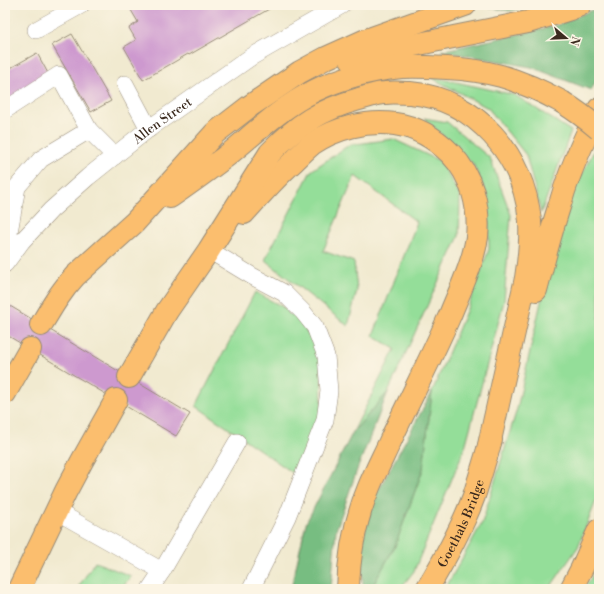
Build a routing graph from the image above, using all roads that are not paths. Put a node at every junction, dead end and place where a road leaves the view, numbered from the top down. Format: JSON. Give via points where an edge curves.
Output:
{"nodes":[{"id":1,"x":81,"y":5,"type":"edge"},
{"id":2,"x":342,"y":5,"type":"edge"},
{"id":3,"x":465,"y":5,"type":"edge"},
{"id":4,"x":580,"y":5,"type":"edge"},
{"id":5,"x":36,"y":30,"type":"dead end"},
{"id":6,"x":125,"y":84,"type":"dead end"},
{"id":7,"x":270,"y":92,"type":"junction"},
{"id":8,"x":599,"y":109,"type":"edge"},
{"id":9,"x":5,"y":110,"type":"edge"},
{"id":10,"x":148,"y":129,"type":"junction"},
{"id":11,"x":599,"y":129,"type":"edge"},
{"id":12,"x":90,"y":130,"type":"junction"},
{"id":13,"x":115,"y":156,"type":"junction"},
{"id":14,"x":135,"y":222,"type":"junction"},
{"id":15,"x":5,"y":241,"type":"edge"},
{"id":16,"x":209,"y":250,"type":"junction"},
{"id":17,"x":5,"y":264,"type":"edge"},
{"id":18,"x":41,"y":325,"type":"dead end"},
{"id":19,"x":30,"y":349,"type":"dead end"},
{"id":20,"x":129,"y":378,"type":"dead end"},
{"id":21,"x":5,"y":393,"type":"edge"},
{"id":22,"x":116,"y":400,"type":"dead end"},
{"id":23,"x":237,"y":442,"type":"dead end"},
{"id":24,"x":487,"y":454,"type":"junction"},
{"id":25,"x":56,"y":511,"type":"junction"},
{"id":26,"x":599,"y":530,"type":"edge"},
{"id":27,"x":162,"y":571,"type":"junction"},
{"id":28,"x":8,"y":589,"type":"edge"},
{"id":29,"x":19,"y":589,"type":"edge"},
{"id":30,"x":150,"y":589,"type":"edge"},
{"id":31,"x":251,"y":589,"type":"edge"},
{"id":32,"x":348,"y":589,"type":"edge"},
{"id":33,"x":427,"y":589,"type":"edge"},
{"id":34,"x":571,"y":589,"type":"edge"}],
"edges":[{"from":1,"to":5,"type":"street"},
{"from":2,"to":10,"type":"street","name":"Allen Street","via":[[251,57]]},
{"from":3,"to":7,"type":"highway","via":[[343,50],[300,72]]},
{"from":4,"to":7,"type":"highway","via":[[528,22],[352,58]]},
{"from":6,"to":10,"type":"street"},
{"from":7,"to":14,"type":"highway","via":[[215,133]]},
{"from":8,"to":24,"type":"highway","via":[[561,199],[525,334]]},
{"from":9,"to":12,"type":"street","via":[[59,75]]},
{"from":10,"to":13,"type":"street","name":"Allen Street"},
{"from":11,"to":14,"type":"highway","bridge":true,"via":[[577,111],[548,94],[500,75],[463,69],[401,67],[352,76],[314,91],[296,102]]},
{"from":12,"to":13,"type":"street"},
{"from":12,"to":15,"type":"street","via":[[41,159],[17,187],[8,238]]},
{"from":13,"to":17,"type":"street","name":"Allen Street","via":[[51,210]]},
{"from":14,"to":18,"type":"highway","via":[[67,285]]},
{"from":16,"to":20,"type":"highway","via":[[167,311]]},
{"from":16,"to":24,"type":"highway","via":[[270,153],[294,130],[327,110],[346,102],[385,93],[408,93],[434,97],[450,103],[481,122],[494,135],[513,163],[521,181],[530,220],[526,278]]},
{"from":16,"to":31,"type":"street","via":[[284,293],[315,327],[326,356],[329,391],[325,420],[287,517]]},
{"from":16,"to":32,"type":"highway","via":[[312,144],[352,126],[366,123],[397,124],[427,135],[455,158],[473,191],[477,237],[471,260],[442,334],[364,500],[352,542]]},
{"from":19,"to":21,"type":"highway"},
{"from":22,"to":25,"type":"highway"},
{"from":23,"to":27,"type":"street"},
{"from":24,"to":33,"type":"highway","name":"Goethals Bridge","via":[[464,519]]},
{"from":25,"to":27,"type":"street"},
{"from":25,"to":28,"type":"highway"},
{"from":25,"to":29,"type":"highway"},
{"from":26,"to":34,"type":"highway"},
{"from":27,"to":30,"type":"street"}]}
